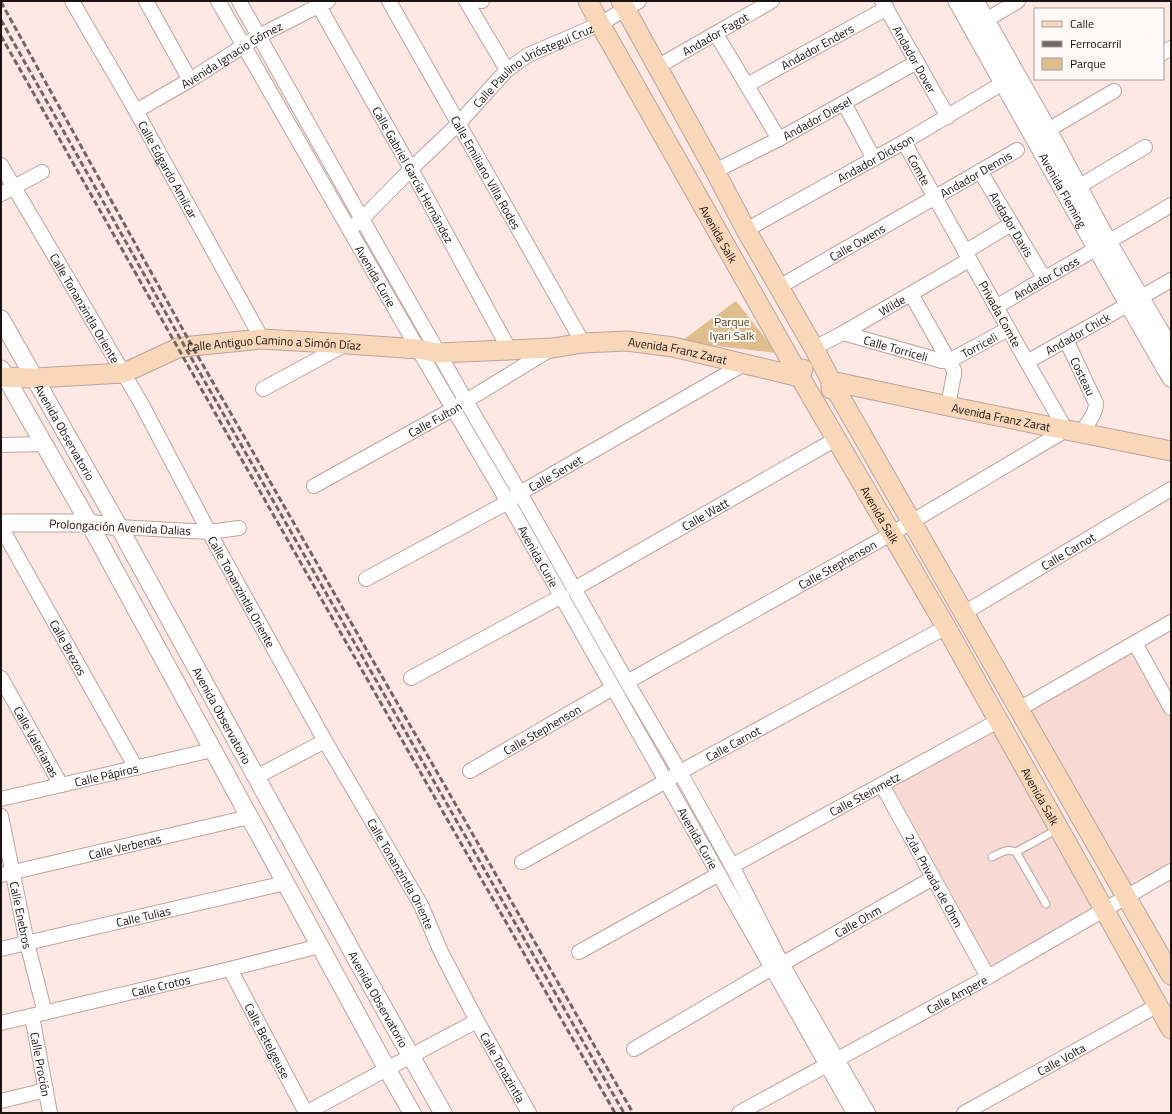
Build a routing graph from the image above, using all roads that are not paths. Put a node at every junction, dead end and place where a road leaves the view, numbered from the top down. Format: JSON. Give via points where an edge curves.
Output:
{"nodes":[{"id":1,"x":72,"y":1,"type":"edge"},
{"id":2,"x":146,"y":1,"type":"edge"},
{"id":3,"x":218,"y":1,"type":"edge"},
{"id":4,"x":239,"y":1,"type":"edge"},
{"id":5,"x":388,"y":1,"type":"edge"},
{"id":6,"x":466,"y":1,"type":"edge"},
{"id":7,"x":588,"y":1,"type":"edge"},
{"id":8,"x":772,"y":1,"type":"edge"},
{"id":9,"x":957,"y":1,"type":"edge"},
{"id":10,"x":975,"y":1,"type":"edge"},
{"id":11,"x":1018,"y":1,"type":"edge"},
{"id":12,"x":321,"y":3,"type":"edge"},
{"id":13,"x":629,"y":4,"type":"edge"},
{"id":14,"x":884,"y":5,"type":"edge"},
{"id":15,"x":986,"y":20,"type":"junction"},
{"id":16,"x":600,"y":24,"type":"junction"},
{"id":17,"x":716,"y":34,"type":"junction"},
{"id":18,"x":259,"y":36,"type":"junction"},
{"id":19,"x":244,"y":46,"type":"junction"},
{"id":20,"x":917,"y":62,"type":"junction"},
{"id":21,"x":657,"y":67,"type":"junction"},
{"id":22,"x":507,"y":70,"type":"junction"},
{"id":23,"x":190,"y":80,"type":"junction"},
{"id":24,"x":1003,"y":83,"type":"junction"},
{"id":25,"x":747,"y":84,"type":"junction"},
{"id":26,"x":1114,"y":91,"type":"dead end"},
{"id":27,"x":844,"y":103,"type":"junction"},
{"id":28,"x":136,"y":111,"type":"junction"},
{"id":29,"x":948,"y":117,"type":"junction"},
{"id":30,"x":458,"y":124,"type":"junction"},
{"id":31,"x":1048,"y":130,"type":"junction"},
{"id":32,"x":779,"y":139,"type":"junction"},
{"id":33,"x":904,"y":142,"type":"junction"},
{"id":34,"x":1145,"y":147,"type":"dead end"},
{"id":35,"x":1017,"y":150,"type":"dead end"},
{"id":36,"x":874,"y":159,"type":"junction"},
{"id":37,"x":1,"y":165,"type":"edge"},
{"id":38,"x":411,"y":169,"type":"junction"},
{"id":39,"x":715,"y":171,"type":"junction"},
{"id":40,"x":980,"y":171,"type":"junction"},
{"id":41,"x":42,"y":172,"type":"dead end"},
{"id":42,"x":1078,"y":187,"type":"junction"},
{"id":43,"x":7,"y":190,"type":"edge"},
{"id":44,"x":935,"y":197,"type":"junction"},
{"id":45,"x":1171,"y":204,"type":"edge"},
{"id":46,"x":362,"y":219,"type":"junction"},
{"id":47,"x":1011,"y":224,"type":"junction"},
{"id":48,"x":349,"y":228,"type":"junction"},
{"id":49,"x":746,"y":230,"type":"junction"},
{"id":50,"x":1102,"y":246,"type":"junction"},
{"id":51,"x":967,"y":256,"type":"junction"},
{"id":52,"x":1044,"y":278,"type":"junction"},
{"id":53,"x":1171,"y":280,"type":"edge"},
{"id":54,"x":779,"y":287,"type":"junction"},
{"id":55,"x":910,"y":294,"type":"junction"},
{"id":56,"x":1134,"y":301,"type":"junction"},
{"id":57,"x":996,"y":307,"type":"junction"},
{"id":58,"x":1,"y":318,"type":"edge"},
{"id":59,"x":1008,"y":329,"type":"junction"},
{"id":60,"x":843,"y":333,"type":"junction"},
{"id":61,"x":262,"y":339,"type":"junction"},
{"id":62,"x":1066,"y":340,"type":"junction"},
{"id":63,"x":583,"y":343,"type":"junction"},
{"id":64,"x":347,"y":344,"type":"junction"},
{"id":65,"x":553,"y":348,"type":"junction"},
{"id":66,"x":814,"y":348,"type":"junction"},
{"id":67,"x":418,"y":349,"type":"junction"},
{"id":68,"x":509,"y":349,"type":"junction"},
{"id":69,"x":438,"y":352,"type":"junction"},
{"id":70,"x":1167,"y":354,"type":"edge"},
{"id":71,"x":949,"y":361,"type":"junction"},
{"id":72,"x":1027,"y":362,"type":"junction"},
{"id":73,"x":744,"y":364,"type":"junction"},
{"id":74,"x":124,"y":373,"type":"junction"},
{"id":75,"x":2,"y":374,"type":"edge"},
{"id":76,"x":829,"y":376,"type":"junction"},
{"id":77,"x":35,"y":378,"type":"junction"},
{"id":78,"x":1171,"y":378,"type":"edge"},
{"id":79,"x":804,"y":384,"type":"junction"},
{"id":80,"x":263,"y":389,"type":"dead end"},
{"id":81,"x":466,"y":401,"type":"junction"},
{"id":82,"x":948,"y":406,"type":"junction"},
{"id":83,"x":453,"y":409,"type":"junction"},
{"id":84,"x":1073,"y":432,"type":"junction"},
{"id":85,"x":836,"y":439,"type":"junction"},
{"id":86,"x":44,"y":444,"type":"junction"},
{"id":87,"x":1,"y":445,"type":"edge"},
{"id":88,"x":1171,"y":451,"type":"edge"},
{"id":89,"x":314,"y":486,"type":"dead end"},
{"id":90,"x":1171,"y":489,"type":"edge"},
{"id":91,"x":520,"y":493,"type":"junction"},
{"id":92,"x":508,"y":502,"type":"junction"},
{"id":93,"x":912,"y":521,"type":"junction"},
{"id":94,"x":1,"y":523,"type":"edge"},
{"id":95,"x":89,"y":523,"type":"junction"},
{"id":96,"x":1,"y":527,"type":"edge"},
{"id":97,"x":119,"y":527,"type":"junction"},
{"id":98,"x":238,"y":528,"type":"dead end"},
{"id":99,"x":209,"y":532,"type":"junction"},
{"id":100,"x":891,"y":534,"type":"junction"},
{"id":101,"x":366,"y":579,"type":"dead end"},
{"id":102,"x":574,"y":589,"type":"junction"},
{"id":103,"x":562,"y":596,"type":"junction"},
{"id":104,"x":964,"y":613,"type":"junction"},
{"id":105,"x":1171,"y":622,"type":"edge"},
{"id":106,"x":946,"y":628,"type":"junction"},
{"id":107,"x":1135,"y":643,"type":"junction"},
{"id":108,"x":1,"y":678,"type":"edge"},
{"id":109,"x":411,"y":678,"type":"dead end"},
{"id":110,"x":627,"y":682,"type":"junction"},
{"id":111,"x":614,"y":688,"type":"junction"},
{"id":112,"x":1171,"y":708,"type":"edge"},
{"id":113,"x":1019,"y":709,"type":"junction"},
{"id":114,"x":998,"y":721,"type":"junction"},
{"id":115,"x":325,"y":741,"type":"junction"},
{"id":116,"x":212,"y":750,"type":"junction"},
{"id":117,"x":136,"y":768,"type":"junction"},
{"id":118,"x":470,"y":771,"type":"dead end"},
{"id":119,"x":680,"y":772,"type":"junction"},
{"id":120,"x":256,"y":778,"type":"junction"},
{"id":121,"x":666,"y":781,"type":"junction"},
{"id":122,"x":61,"y":785,"type":"junction"},
{"id":123,"x":882,"y":785,"type":"junction"},
{"id":124,"x":1,"y":799,"type":"edge"},
{"id":125,"x":1,"y":816,"type":"edge"},
{"id":126,"x":249,"y":817,"type":"junction"},
{"id":127,"x":1058,"y":829,"type":"junction"},
{"id":128,"x":288,"y":836,"type":"junction"},
{"id":129,"x":266,"y":848,"type":"junction"},
{"id":130,"x":1016,"y":852,"type":"junction"},
{"id":131,"x":992,"y":857,"type":"dead end"},
{"id":132,"x":522,"y":862,"type":"dead end"},
{"id":133,"x":732,"y":866,"type":"junction"},
{"id":134,"x":1171,"y":871,"type":"edge"},
{"id":135,"x":7,"y":874,"type":"edge"},
{"id":136,"x":719,"y":874,"type":"junction"},
{"id":137,"x":933,"y":878,"type":"junction"},
{"id":138,"x":285,"y":883,"type":"junction"},
{"id":139,"x":1126,"y":896,"type":"junction"},
{"id":140,"x":1046,"y":904,"type":"dead end"},
{"id":141,"x":1104,"y":910,"type":"junction"},
{"id":142,"x":27,"y":943,"type":"junction"},
{"id":143,"x":320,"y":946,"type":"junction"},
{"id":144,"x":1,"y":949,"type":"edge"},
{"id":145,"x":579,"y":952,"type":"dead end"},
{"id":146,"x":355,"y":957,"type":"junction"},
{"id":147,"x":777,"y":966,"type":"junction"},
{"id":148,"x":230,"y":969,"type":"junction"},
{"id":149,"x":333,"y":970,"type":"junction"},
{"id":150,"x":1171,"y":975,"type":"edge"},
{"id":151,"x":988,"y":977,"type":"junction"},
{"id":152,"x":1158,"y":1004,"type":"junction"},
{"id":153,"x":39,"y":1014,"type":"junction"},
{"id":154,"x":477,"y":1021,"type":"junction"},
{"id":155,"x":1,"y":1023,"type":"edge"},
{"id":156,"x":1171,"y":1029,"type":"edge"},
{"id":157,"x":634,"y":1049,"type":"dead end"},
{"id":158,"x":410,"y":1055,"type":"junction"},
{"id":159,"x":832,"y":1062,"type":"junction"},
{"id":160,"x":387,"y":1069,"type":"junction"},
{"id":161,"x":46,"y":1090,"type":"junction"},
{"id":162,"x":1,"y":1100,"type":"edge"},
{"id":163,"x":50,"y":1113,"type":"edge"},
{"id":164,"x":306,"y":1113,"type":"edge"},
{"id":165,"x":412,"y":1113,"type":"edge"},
{"id":166,"x":443,"y":1113,"type":"edge"},
{"id":167,"x":529,"y":1113,"type":"edge"},
{"id":168,"x":740,"y":1113,"type":"edge"},
{"id":169,"x":854,"y":1113,"type":"edge"},
{"id":170,"x":868,"y":1113,"type":"edge"},
{"id":171,"x":964,"y":1113,"type":"edge"}],
"edges":[{"from":1,"to":28,"type":"street","name":"Calle Edgardo Amilcar"},
{"from":2,"to":23,"type":"street"},
{"from":3,"to":19,"type":"street","name":"Avenida Curie"},
{"from":4,"to":18,"type":"street","name":"Avenida Curie"},
{"from":5,"to":30,"type":"street","name":"Calle Emiliano Villa Rodes"},
{"from":6,"to":22,"type":"street"},
{"from":7,"to":16,"type":"main road","name":"Avenida Salk"},
{"from":8,"to":17,"type":"street","name":"Andador Fagot"},
{"from":9,"to":24,"type":"street","name":"Avenida Fleming"},
{"from":10,"to":15,"type":"street","name":"Avenida Fleming"},
{"from":11,"to":15,"type":"street"},
{"from":12,"to":18,"type":"street","name":"Avenida Ignacio Gómez"},
{"from":12,"to":38,"type":"street","name":"Calle Gabriel García Hernández"},
{"from":13,"to":16,"type":"street","name":"Calle Paulino Urióstegui Cruz"},
{"from":13,"to":21,"type":"main road","name":"Avenida Salk"},
{"from":14,"to":20,"type":"street","name":"Andador Dover"},
{"from":14,"to":25,"type":"street","name":"Andador Enders"},
{"from":15,"to":31,"type":"street","name":"Avenida Fleming"},
{"from":16,"to":22,"type":"street","name":"Calle Paulino Urióstegui Cruz","via":[[528,55]]},
{"from":16,"to":79,"type":"main road","name":"Avenida Salk"},
{"from":17,"to":21,"type":"street","name":"Andador Fagot"},
{"from":17,"to":25,"type":"street"},
{"from":18,"to":19,"type":"street","name":"Avenida Ignacio Gómez"},
{"from":18,"to":46,"type":"street","name":"Avenida Curie"},
{"from":19,"to":23,"type":"street","name":"Avenida Ignacio Gómez"},
{"from":19,"to":48,"type":"street","name":"Avenida Curie"},
{"from":20,"to":27,"type":"street","name":"Andador Diesel"},
{"from":20,"to":29,"type":"street","name":"Andador Dover"},
{"from":21,"to":39,"type":"main road","name":"Avenida Salk"},
{"from":22,"to":30,"type":"street","name":"Calle Paulino Urióstegui Cruz"},
{"from":23,"to":28,"type":"street","name":"Avenida Ignacio Gómez"},
{"from":24,"to":29,"type":"street","name":"Andador Dickson"},
{"from":24,"to":50,"type":"street","name":"Avenida Fleming"},
{"from":25,"to":32,"type":"street"},
{"from":26,"to":31,"type":"street"},
{"from":27,"to":32,"type":"street","name":"Andador Diesel"},
{"from":27,"to":36,"type":"street"},
{"from":28,"to":61,"type":"street","name":"Calle Edgardo Amilcar"},
{"from":29,"to":33,"type":"street","name":"Andador Dickson"},
{"from":30,"to":38,"type":"street","name":"Calle Paulino Urióstegui Cruz"},
{"from":30,"to":63,"type":"street","name":"Calle Emiliano Villa Rodes"},
{"from":31,"to":42,"type":"street","name":"Avenida Fleming"},
{"from":32,"to":39,"type":"street","name":"Andador Diesel"},
{"from":33,"to":36,"type":"street","name":"Andador Dickson"},
{"from":33,"to":44,"type":"street","name":"Comte"},
{"from":34,"to":42,"type":"street"},
{"from":35,"to":40,"type":"street","name":"Andador Dennis"},
{"from":36,"to":49,"type":"street","name":"Andador Dickson"},
{"from":37,"to":43,"type":"street","name":"Calle Tonanzintla Oriente"},
{"from":38,"to":46,"type":"street","name":"Calle Paulino Urióstegui Cruz"},
{"from":38,"to":68,"type":"street","name":"Calle Gabriel García Hernández"},
{"from":39,"to":49,"type":"main road","name":"Avenida Salk"},
{"from":40,"to":44,"type":"street","name":"Andador Dennis"},
{"from":40,"to":47,"type":"street","name":"Andador Davis"},
{"from":41,"to":43,"type":"street"},
{"from":42,"to":50,"type":"street","name":"Avenida Fleming"},
{"from":43,"to":74,"type":"street","name":"Calle Tonanzintla Oriente"},
{"from":44,"to":51,"type":"street","name":"Privada Comte"},
{"from":44,"to":54,"type":"street","name":"Calle Owens"},
{"from":45,"to":50,"type":"street","name":"Andador Cross"},
{"from":46,"to":48,"type":"street","name":"Calle Paulino Urióstegui Cruz"},
{"from":46,"to":69,"type":"street","name":"Avenida Curie"},
{"from":47,"to":51,"type":"street","name":"Wilde"},
{"from":47,"to":52,"type":"street","name":"Andador Davis"},
{"from":48,"to":67,"type":"street","name":"Avenida Curie"},
{"from":49,"to":54,"type":"main road","name":"Avenida Salk"},
{"from":50,"to":52,"type":"street","name":"Andador Cross"},
{"from":50,"to":56,"type":"street","name":"Avenida Fleming"},
{"from":51,"to":55,"type":"street","name":"Wilde"},
{"from":51,"to":57,"type":"street","name":"Privada Comte"},
{"from":52,"to":57,"type":"street","name":"Andador Cross"},
{"from":53,"to":56,"type":"street","name":"Andador Chick"},
{"from":54,"to":66,"type":"main road","name":"Avenida Salk"},
{"from":55,"to":60,"type":"street","name":"Wilde"},
{"from":55,"to":71,"type":"street","name":"Calle Torriceli"},
{"from":56,"to":62,"type":"street","name":"Andador Chick"},
{"from":56,"to":70,"type":"street","name":"Avenida Fleming"},
{"from":57,"to":59,"type":"street","name":"Privada Comte"},
{"from":58,"to":77,"type":"street","name":"Avenida Observatorio"},
{"from":59,"to":71,"type":"street","name":"Torriceli"},
{"from":59,"to":72,"type":"street","name":"Privada Comte"},
{"from":60,"to":66,"type":"street","name":"Wilde"},
{"from":60,"to":71,"type":"street","name":"Calle Torriceli"},
{"from":61,"to":64,"type":"main road","name":"Calle Antiguo Camino a Simón Díaz"},
{"from":61,"to":74,"type":"main road","name":"Calle Antiguo Camino a Simón Díaz","via":[[178,348]]},
{"from":62,"to":72,"type":"street","name":"Andador Chick"},
{"from":62,"to":84,"type":"street","name":"Costeau","via":[[1096,403],[1094,413],[1086,426]]},
{"from":63,"to":65,"type":"main road","name":"Avenida Franz Zarat"},
{"from":63,"to":73,"type":"main road","name":"Avenida Franz Zarat","via":[[627,341],[673,347]]},
{"from":64,"to":67,"type":"main road","name":"Calle Antiguo Camino a Simón Díaz"},
{"from":64,"to":80,"type":"street"},
{"from":65,"to":68,"type":"main road","name":"Calle Antiguo Camino a Simón Díaz"},
{"from":65,"to":81,"type":"street","name":"Calle Fulton"},
{"from":66,"to":76,"type":"main road","name":"Avenida Salk"},
{"from":67,"to":69,"type":"main road","name":"Calle Antiguo Camino a Simón Díaz"},
{"from":67,"to":83,"type":"street","name":"Avenida Curie"},
{"from":68,"to":69,"type":"main road","name":"Calle Antiguo Camino a Simón Díaz"},
{"from":69,"to":81,"type":"street","name":"Avenida Curie"},
{"from":70,"to":78,"type":"street","name":"Avenida Fleming"},
{"from":71,"to":82,"type":"street","name":"Calle Torriceli","via":[[954,374]]},
{"from":72,"to":84,"type":"street","name":"Privada Comte"},
{"from":73,"to":79,"type":"main road","name":"Avenida Franz Zarat"},
{"from":73,"to":91,"type":"street","name":"Calle Servet"},
{"from":74,"to":77,"type":"main road","name":"Calle Antiguo Camino a Simón Díaz"},
{"from":74,"to":99,"type":"street","name":"Calle Tonanzintla Oriente"},
{"from":75,"to":77,"type":"main road","name":"Calle Antiguo Camino a Simón Díaz"},
{"from":75,"to":86,"type":"street","name":"Avenida Observatorio"},
{"from":76,"to":79,"type":"main road","via":[[820,366],[809,364],[803,369]]},
{"from":76,"to":79,"type":"main road","via":[[831,388],[826,395],[815,396]]},
{"from":76,"to":82,"type":"main road","name":"Avenida Franz Zarat"},
{"from":76,"to":93,"type":"main road","name":"Avenida Salk"},
{"from":77,"to":97,"type":"street","name":"Avenida Observatorio"},
{"from":79,"to":85,"type":"main road","name":"Avenida Salk"},
{"from":81,"to":83,"type":"street","name":"Calle Fulton"},
{"from":81,"to":91,"type":"street","name":"Avenida Curie"},
{"from":82,"to":84,"type":"main road","name":"Avenida Franz Zarat"},
{"from":83,"to":89,"type":"street","name":"Calle Fulton"},
{"from":83,"to":92,"type":"street","name":"Avenida Curie"},
{"from":84,"to":88,"type":"main road","name":"Avenida Franz Zarat"},
{"from":84,"to":93,"type":"street","name":"Calle Stephenson"},
{"from":85,"to":100,"type":"main road","name":"Avenida Salk"},
{"from":85,"to":102,"type":"street","name":"Calle Watt"},
{"from":86,"to":87,"type":"street"},
{"from":86,"to":95,"type":"street","name":"Avenida Observatorio"},
{"from":90,"to":104,"type":"street","name":"Calle Carnot"},
{"from":91,"to":92,"type":"street","name":"Calle Servet"},
{"from":91,"to":102,"type":"street","name":"Avenida Curie"},
{"from":92,"to":101,"type":"street","name":"Calle Servet"},
{"from":92,"to":103,"type":"street","name":"Avenida Curie"},
{"from":93,"to":100,"type":"street","name":"Calle Stephenson"},
{"from":93,"to":104,"type":"main road","name":"Avenida Salk"},
{"from":94,"to":95,"type":"street","name":"Prolongación Avenida Dalias"},
{"from":95,"to":97,"type":"street","name":"Prolongación Avenida Dalias"},
{"from":95,"to":116,"type":"street","name":"Avenida Observatorio"},
{"from":96,"to":117,"type":"street","name":"Calle Brezos"},
{"from":97,"to":99,"type":"street","name":"Prolongación Avenida Dalias"},
{"from":97,"to":120,"type":"street","name":"Avenida Observatorio"},
{"from":98,"to":99,"type":"street","name":"Prolongación Avenida Dalias"},
{"from":99,"to":115,"type":"street","name":"Calle Tonanzintla Oriente"},
{"from":100,"to":106,"type":"main road","name":"Avenida Salk"},
{"from":100,"to":110,"type":"street","name":"Calle Stephenson"},
{"from":102,"to":110,"type":"street","name":"Avenida Curie"},
{"from":103,"to":109,"type":"street"},
{"from":103,"to":111,"type":"street","name":"Avenida Curie"},
{"from":104,"to":113,"type":"main road","name":"Avenida Salk"},
{"from":105,"to":107,"type":"street"},
{"from":106,"to":114,"type":"main road","name":"Avenida Salk"},
{"from":106,"to":119,"type":"street","name":"Calle Carnot"},
{"from":107,"to":112,"type":"street"},
{"from":107,"to":113,"type":"street"},
{"from":108,"to":122,"type":"street","name":"Calle Valerianas"},
{"from":110,"to":119,"type":"street","name":"Avenida Curie"},
{"from":111,"to":118,"type":"street","name":"Calle Stephenson"},
{"from":111,"to":121,"type":"street","name":"Avenida Curie"},
{"from":113,"to":139,"type":"main road","name":"Avenida Salk"},
{"from":114,"to":123,"type":"street","name":"Calle Steinmetz"},
{"from":114,"to":127,"type":"main road","name":"Avenida Salk"},
{"from":115,"to":120,"type":"street"},
{"from":115,"to":154,"type":"street","name":"Calle Tonanzintla Oriente","via":[[421,905],[441,952]]},
{"from":116,"to":117,"type":"street","name":"Calle Pápiros"},
{"from":116,"to":126,"type":"street","name":"Avenida Observatorio"},
{"from":117,"to":122,"type":"street","name":"Calle Pápiros"},
{"from":119,"to":121,"type":"street","name":"Calle Carnot"},
{"from":119,"to":133,"type":"street","name":"Avenida Curie"},
{"from":120,"to":128,"type":"street","name":"Avenida Observatorio"},
{"from":121,"to":132,"type":"street","name":"Calle Carnot"},
{"from":121,"to":136,"type":"street","name":"Avenida Curie"},
{"from":122,"to":124,"type":"street","name":"Calle Pápiros"},
{"from":123,"to":133,"type":"street","name":"Calle Steinmetz"},
{"from":123,"to":137,"type":"street","name":"2da. Privada de Ohm"},
{"from":125,"to":135,"type":"street","name":"Calle Enebros"},
{"from":126,"to":129,"type":"street","name":"Avenida Observatorio"},
{"from":126,"to":135,"type":"street","name":"Calle Verbenas"},
{"from":127,"to":130,"type":"lane"},
{"from":127,"to":141,"type":"main road","name":"Avenida Salk"},
{"from":128,"to":129,"type":"street"},
{"from":128,"to":146,"type":"street","name":"Avenida Observatorio"},
{"from":129,"to":138,"type":"street","name":"Avenida Observatorio"},
{"from":130,"to":131,"type":"lane","via":[[1006,850]]},
{"from":130,"to":140,"type":"lane"},
{"from":133,"to":147,"type":"street","name":"Avenida Curie"},
{"from":134,"to":139,"type":"street","name":"Calle Ampere"},
{"from":135,"to":142,"type":"street","name":"Calle Enebros"},
{"from":136,"to":145,"type":"street"},
{"from":136,"to":147,"type":"street","name":"Avenida Curie"},
{"from":137,"to":147,"type":"street","name":"Calle Ohm"},
{"from":137,"to":151,"type":"street","name":"2da. Privada de Ohm"},
{"from":138,"to":142,"type":"street","name":"Calle Tulias"},
{"from":138,"to":143,"type":"street","name":"Avenida Observatorio"},
{"from":139,"to":141,"type":"street","name":"Calle Ampere"},
{"from":139,"to":150,"type":"main road","name":"Avenida Salk"},
{"from":141,"to":151,"type":"street","name":"Calle Ampere"},
{"from":141,"to":152,"type":"main road","name":"Avenida Salk"},
{"from":142,"to":144,"type":"street","name":"Calle Tulias"},
{"from":142,"to":153,"type":"street","name":"Calle Enebros"},
{"from":143,"to":148,"type":"street","name":"Calle Crotos"},
{"from":143,"to":149,"type":"street","name":"Avenida Observatorio"},
{"from":146,"to":149,"type":"street"},
{"from":146,"to":158,"type":"street","name":"Avenida Observatorio"},
{"from":147,"to":157,"type":"street","name":"Calle Ohm"},
{"from":147,"to":159,"type":"street","name":"Avenida Curie"},
{"from":148,"to":153,"type":"street","name":"Calle Crotos"},
{"from":148,"to":164,"type":"street","name":"Calle Betelgeuse"},
{"from":149,"to":160,"type":"street","name":"Avenida Observatorio"},
{"from":151,"to":159,"type":"street","name":"Calle Ampere"},
{"from":152,"to":156,"type":"main road","name":"Avenida Salk"},
{"from":152,"to":171,"type":"street","name":"Calle Volta"},
{"from":153,"to":155,"type":"street","name":"Calle Crotos"},
{"from":153,"to":161,"type":"street","name":"Calle Proción"},
{"from":154,"to":158,"type":"street"},
{"from":154,"to":167,"type":"street","name":"Calle Tonazintla"},
{"from":158,"to":160,"type":"street"},
{"from":158,"to":166,"type":"street","name":"Avenida Observatorio"},
{"from":159,"to":168,"type":"street","name":"Calle Ampere"},
{"from":159,"to":169,"type":"street","name":"Avenida Curie"},
{"from":159,"to":170,"type":"street","name":"Avenida Curie"},
{"from":160,"to":164,"type":"street"},
{"from":160,"to":165,"type":"street","name":"Avenida Observatorio"},
{"from":161,"to":162,"type":"street"},
{"from":161,"to":163,"type":"street","name":"Calle Proción"}]}
